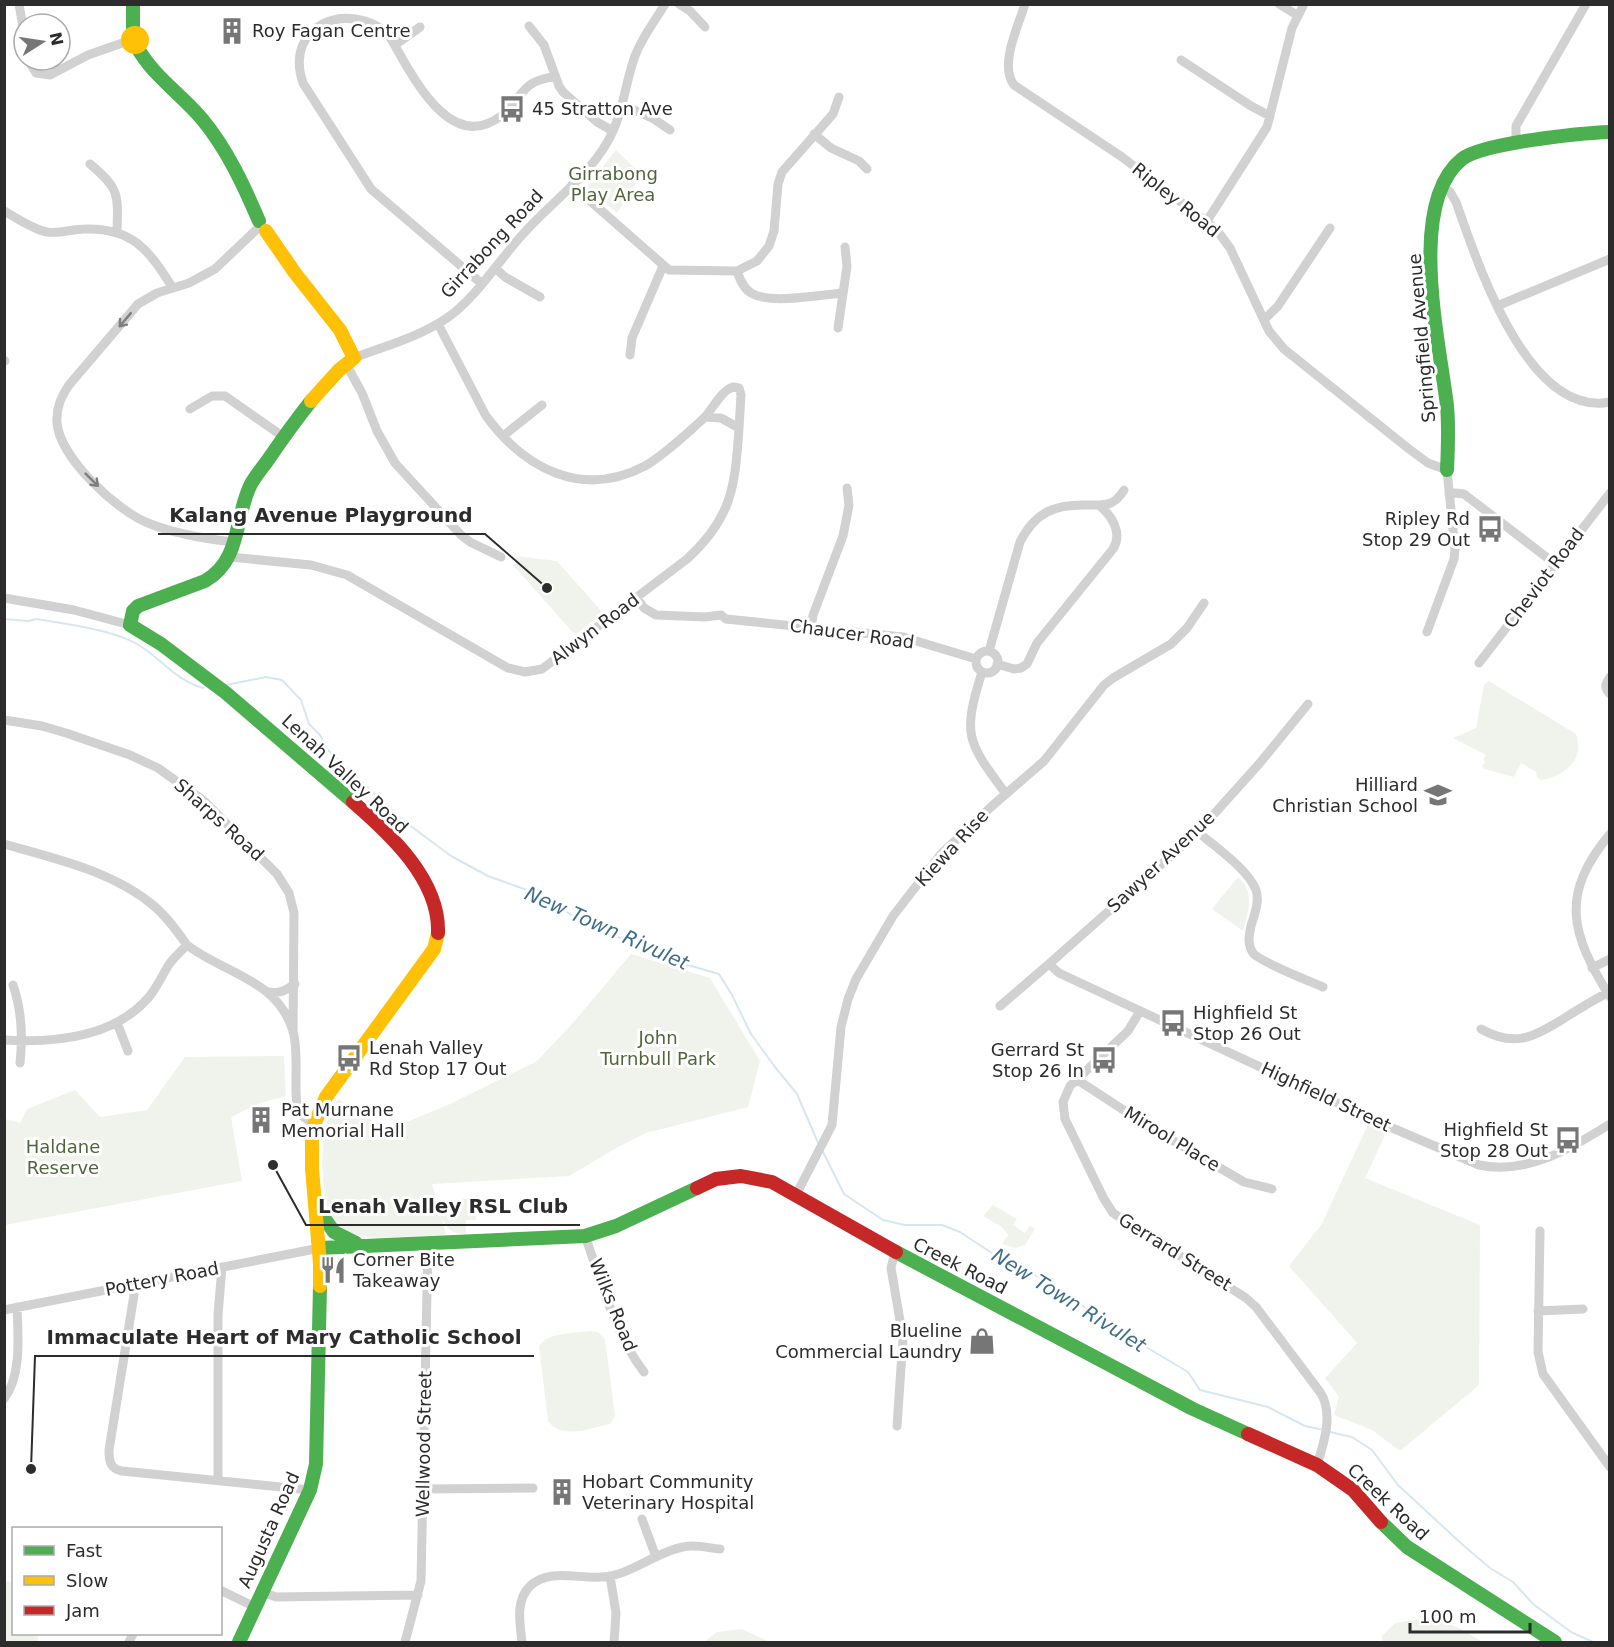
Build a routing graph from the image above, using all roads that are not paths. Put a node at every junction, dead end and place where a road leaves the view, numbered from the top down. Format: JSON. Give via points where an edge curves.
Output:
{"nodes":[{"id":1,"x":133,"y":4,"type":"edge"},
{"id":2,"x":665,"y":4,"type":"edge"},
{"id":3,"x":679,"y":4,"type":"edge"},
{"id":4,"x":1025,"y":4,"type":"edge"},
{"id":5,"x":1279,"y":4,"type":"edge"},
{"id":6,"x":1304,"y":4,"type":"edge"},
{"id":7,"x":1586,"y":4,"type":"edge"},
{"id":8,"x":1297,"y":15,"type":"junction"},
{"id":9,"x":529,"y":26,"type":"dead end"},
{"id":10,"x":420,"y":27,"type":"dead end"},
{"id":11,"x":705,"y":27,"type":"dead end"},
{"id":12,"x":133,"y":40,"type":"junction"},
{"id":13,"x":395,"y":45,"type":"junction"},
{"id":14,"x":1181,"y":60,"type":"dead end"},
{"id":15,"x":72,"y":63,"type":"edge"},
{"id":16,"x":35,"y":72,"type":"edge"},
{"id":17,"x":56,"y":72,"type":"edge"},
{"id":18,"x":555,"y":76,"type":"junction"},
{"id":19,"x":840,"y":97,"type":"dead end"},
{"id":20,"x":623,"y":105,"type":"junction"},
{"id":21,"x":1270,"y":116,"type":"junction"},
{"id":22,"x":670,"y":130,"type":"dead end"},
{"id":23,"x":613,"y":131,"type":"junction"},
{"id":24,"x":1610,"y":132,"type":"edge"},
{"id":25,"x":814,"y":134,"type":"junction"},
{"id":26,"x":1516,"y":144,"type":"junction"},
{"id":27,"x":90,"y":164,"type":"dead end"},
{"id":28,"x":867,"y":169,"type":"dead end"},
{"id":29,"x":572,"y":185,"type":"junction"},
{"id":30,"x":1443,"y":186,"type":"junction"},
{"id":31,"x":4,"y":211,"type":"edge"},
{"id":32,"x":1206,"y":221,"type":"junction"},
{"id":33,"x":261,"y":227,"type":"junction"},
{"id":34,"x":1330,"y":228,"type":"dead end"},
{"id":35,"x":117,"y":232,"type":"junction"},
{"id":36,"x":845,"y":247,"type":"dead end"},
{"id":37,"x":1610,"y":259,"type":"edge"},
{"id":38,"x":663,"y":266,"type":"junction"},
{"id":39,"x":495,"y":268,"type":"junction"},
{"id":40,"x":737,"y":271,"type":"junction"},
{"id":41,"x":482,"y":283,"type":"junction"},
{"id":42,"x":172,"y":287,"type":"junction"},
{"id":43,"x":842,"y":293,"type":"junction"},
{"id":44,"x":540,"y":297,"type":"dead end"},
{"id":45,"x":1497,"y":306,"type":"junction"},
{"id":46,"x":1264,"y":320,"type":"junction"},
{"id":47,"x":438,"y":324,"type":"junction"},
{"id":48,"x":838,"y":328,"type":"dead end"},
{"id":49,"x":630,"y":355,"type":"dead end"},
{"id":50,"x":350,"y":361,"type":"junction"},
{"id":51,"x":1610,"y":402,"type":"edge"},
{"id":52,"x":542,"y":405,"type":"dead end"},
{"id":53,"x":190,"y":409,"type":"dead end"},
{"id":54,"x":705,"y":417,"type":"junction"},
{"id":55,"x":739,"y":428,"type":"junction"},
{"id":56,"x":503,"y":436,"type":"junction"},
{"id":57,"x":285,"y":438,"type":"junction"},
{"id":58,"x":1447,"y":470,"type":"junction"},
{"id":59,"x":847,"y":488,"type":"dead end"},
{"id":60,"x":1124,"y":490,"type":"dead end"},
{"id":61,"x":1610,"y":493,"type":"edge"},
{"id":62,"x":1449,"y":494,"type":"junction"},
{"id":63,"x":1099,"y":505,"type":"junction"},
{"id":64,"x":234,"y":542,"type":"junction"},
{"id":65,"x":230,"y":557,"type":"junction"},
{"id":66,"x":501,"y":557,"type":"dead end"},
{"id":67,"x":1554,"y":563,"type":"junction"},
{"id":68,"x":4,"y":598,"type":"edge"},
{"id":69,"x":637,"y":598,"type":"junction"},
{"id":70,"x":1204,"y":603,"type":"dead end"},
{"id":71,"x":130,"y":625,"type":"junction"},
{"id":72,"x":811,"y":627,"type":"junction"},
{"id":73,"x":1427,"y":632,"type":"dead end"},
{"id":74,"x":989,"y":651,"type":"junction"},
{"id":75,"x":976,"y":658,"type":"junction"},
{"id":76,"x":1479,"y":663,"type":"dead end"},
{"id":77,"x":997,"y":664,"type":"junction"},
{"id":78,"x":982,"y":672,"type":"junction"},
{"id":79,"x":1595,"y":678,"type":"dead end"},
{"id":80,"x":1607,"y":681,"type":"edge"},
{"id":81,"x":1610,"y":694,"type":"edge"},
{"id":82,"x":1308,"y":704,"type":"dead end"},
{"id":83,"x":4,"y":720,"type":"edge"},
{"id":84,"x":1006,"y":794,"type":"junction"},
{"id":85,"x":1198,"y":832,"type":"junction"},
{"id":86,"x":1610,"y":834,"type":"edge"},
{"id":87,"x":4,"y":844,"type":"edge"},
{"id":88,"x":187,"y":945,"type":"junction"},
{"id":89,"x":1610,"y":959,"type":"edge"},
{"id":90,"x":1049,"y":964,"type":"junction"},
{"id":91,"x":1592,"y":968,"type":"junction"},
{"id":92,"x":295,"y":984,"type":"junction"},
{"id":93,"x":13,"y":985,"type":"dead end"},
{"id":94,"x":1323,"y":987,"type":"dead end"},
{"id":95,"x":269,"y":992,"type":"junction"},
{"id":96,"x":1608,"y":995,"type":"edge"},
{"id":97,"x":1000,"y":1006,"type":"dead end"},
{"id":98,"x":1140,"y":1011,"type":"junction"},
{"id":99,"x":117,"y":1023,"type":"junction"},
{"id":100,"x":1481,"y":1029,"type":"dead end"},
{"id":101,"x":293,"y":1032,"type":"junction"},
{"id":102,"x":4,"y":1040,"type":"edge"},
{"id":103,"x":22,"y":1041,"type":"junction"},
{"id":104,"x":128,"y":1051,"type":"dead end"},
{"id":105,"x":20,"y":1063,"type":"dead end"},
{"id":106,"x":1076,"y":1079,"type":"junction"},
{"id":107,"x":1610,"y":1124,"type":"edge"},
{"id":108,"x":314,"y":1125,"type":"junction"},
{"id":109,"x":1272,"y":1189,"type":"dead end"},
{"id":110,"x":796,"y":1195,"type":"junction"},
{"id":111,"x":316,"y":1205,"type":"junction"},
{"id":112,"x":1540,"y":1231,"type":"dead end"},
{"id":113,"x":585,"y":1236,"type":"junction"},
{"id":114,"x":428,"y":1243,"type":"junction"},
{"id":115,"x":363,"y":1245,"type":"junction"},
{"id":116,"x":320,"y":1248,"type":"junction"},
{"id":117,"x":895,"y":1252,"type":"junction"},
{"id":118,"x":222,"y":1267,"type":"junction"},
{"id":119,"x":132,"y":1285,"type":"junction"},
{"id":120,"x":17,"y":1307,"type":"junction"},
{"id":121,"x":1583,"y":1309,"type":"dead end"},
{"id":122,"x":4,"y":1310,"type":"edge"},
{"id":123,"x":1538,"y":1311,"type":"junction"},
{"id":124,"x":644,"y":1372,"type":"dead end"},
{"id":125,"x":4,"y":1399,"type":"edge"},
{"id":126,"x":897,"y":1426,"type":"dead end"},
{"id":127,"x":1610,"y":1449,"type":"edge"},
{"id":128,"x":1601,"y":1455,"type":"junction"},
{"id":129,"x":1317,"y":1465,"type":"junction"},
{"id":130,"x":1610,"y":1467,"type":"edge"},
{"id":131,"x":218,"y":1479,"type":"junction"},
{"id":132,"x":533,"y":1488,"type":"dead end"},
{"id":133,"x":423,"y":1489,"type":"junction"},
{"id":134,"x":310,"y":1490,"type":"junction"},
{"id":135,"x":642,"y":1519,"type":"dead end"},
{"id":136,"x":720,"y":1550,"type":"dead end"},
{"id":137,"x":656,"y":1557,"type":"junction"},
{"id":138,"x":610,"y":1576,"type":"junction"},
{"id":139,"x":222,"y":1591,"type":"edge"},
{"id":140,"x":262,"y":1592,"type":"junction"},
{"id":141,"x":418,"y":1594,"type":"junction"},
{"id":142,"x":255,"y":1606,"type":"junction"},
{"id":143,"x":239,"y":1642,"type":"edge"},
{"id":144,"x":405,"y":1642,"type":"edge"},
{"id":145,"x":522,"y":1642,"type":"edge"},
{"id":146,"x":614,"y":1642,"type":"edge"},
{"id":147,"x":1555,"y":1642,"type":"edge"}],
"edges":[{"from":1,"to":12,"type":"street"},
{"from":2,"to":20,"type":"street","name":"Girrabong Road","via":[[638,50]]},
{"from":3,"to":11,"type":"street"},
{"from":4,"to":32,"type":"street","name":"Ripley Road","via":[[1008,60],[1012,82],[1128,161]]},
{"from":5,"to":8,"type":"street"},
{"from":6,"to":8,"type":"street"},
{"from":7,"to":26,"type":"street","via":[[1516,126]]},
{"from":8,"to":21,"type":"street"},
{"from":9,"to":18,"type":"street","via":[[544,45]]},
{"from":10,"to":13,"type":"street"},
{"from":12,"to":15,"type":"street"},
{"from":12,"to":33,"type":"street","via":[[152,71],[204,121]]},
{"from":13,"to":18,"type":"street","via":[[434,106],[465,126],[493,122],[531,84]]},
{"from":13,"to":41,"type":"street","via":[[381,26],[365,17],[349,13],[331,16],[314,26],[303,40],[298,65],[303,83],[371,189]]},
{"from":14,"to":21,"type":"street"},
{"from":16,"to":17,"type":"street"},
{"from":18,"to":23,"type":"street","via":[[569,98]]},
{"from":19,"to":25,"type":"street","via":[[833,114]]},
{"from":20,"to":22,"type":"street"},
{"from":20,"to":23,"type":"street","name":"Girrabong Road"},
{"from":21,"to":32,"type":"street","via":[[1263,136]]},
{"from":23,"to":29,"type":"street","name":"Girrabong Road"},
{"from":24,"to":26,"type":"street","name":"Springfield Avenue"},
{"from":25,"to":28,"type":"street"},
{"from":25,"to":40,"type":"street","via":[[779,177],[769,246],[757,261]]},
{"from":26,"to":30,"type":"street","name":"Springfield Avenue","via":[[1465,157]]},
{"from":27,"to":35,"type":"street","via":[[115,189]]},
{"from":29,"to":38,"type":"street"},
{"from":29,"to":39,"type":"street","name":"Girrabong Road"},
{"from":30,"to":45,"type":"street","via":[[1456,202]]},
{"from":30,"to":58,"type":"street","name":"Springfield Avenue","via":[[1431,222],[1431,269],[1447,412]]},
{"from":31,"to":35,"type":"street","via":[[44,231]]},
{"from":32,"to":46,"type":"street","name":"Ripley Road","via":[[1226,241]]},
{"from":33,"to":42,"type":"street","via":[[215,269]]},
{"from":33,"to":50,"type":"street","via":[[340,330]]},
{"from":34,"to":46,"type":"street","via":[[1278,306]]},
{"from":35,"to":42,"type":"street","via":[[144,250]]},
{"from":36,"to":43,"type":"street","via":[[847,266]]},
{"from":37,"to":45,"type":"street"},
{"from":38,"to":40,"type":"street","via":[[676,272]]},
{"from":38,"to":49,"type":"street","via":[[632,338]]},
{"from":39,"to":41,"type":"street","name":"Girrabong Road"},
{"from":39,"to":44,"type":"street"},
{"from":40,"to":43,"type":"street","via":[[746,289],[760,297]]},
{"from":41,"to":47,"type":"street","name":"Girrabong Road"},
{"from":42,"to":64,"type":"street","one_way":true,"via":[[138,304],[69,385],[59,404],[57,425],[88,477],[136,517],[178,531]]},
{"from":43,"to":48,"type":"street"},
{"from":45,"to":51,"type":"street","via":[[1530,361],[1554,388],[1585,402]]},
{"from":46,"to":58,"type":"street","name":"Ripley Road","via":[[1275,339],[1300,363],[1421,458]]},
{"from":47,"to":50,"type":"street","name":"Girrabong Road"},
{"from":47,"to":56,"type":"street","via":[[486,416]]},
{"from":50,"to":57,"type":"street","name":"Girrabong Road","via":[[320,388]]},
{"from":50,"to":66,"type":"street","via":[[386,448],[404,476],[461,535]]},
{"from":52,"to":56,"type":"street"},
{"from":53,"to":57,"type":"street","via":[[212,396],[225,396]]},
{"from":54,"to":55,"type":"street","via":[[721,418]]},
{"from":54,"to":55,"type":"street","name":"Alwyn Road","via":[[726,390],[739,388]]},
{"from":54,"to":56,"type":"street","via":[[646,465],[600,479],[582,479],[537,466]]},
{"from":55,"to":69,"type":"street","name":"Alwyn Road","via":[[733,489],[723,516],[697,550]]},
{"from":57,"to":64,"type":"street","name":"Girrabong Road","via":[[248,489]]},
{"from":58,"to":62,"type":"street","name":"Springfield Avenue"},
{"from":59,"to":72,"type":"street","via":[[849,506],[843,536]]},
{"from":60,"to":63,"type":"street","via":[[1111,503]]},
{"from":61,"to":67,"type":"street","name":"Cheviot Road"},
{"from":62,"to":67,"type":"street","via":[[1464,494]]},
{"from":62,"to":73,"type":"street","name":"Springfield Avenue","via":[[1454,559]]},
{"from":63,"to":74,"type":"street","via":[[1059,507],[1035,519],[1020,542]]},
{"from":63,"to":77,"type":"street","via":[[1116,528],[1113,549],[1037,643],[1027,664],[1014,669]]},
{"from":64,"to":65,"type":"street","name":"Girrabong Road"},
{"from":65,"to":69,"type":"street","name":"Alwyn Road","via":[[311,565],[347,575],[516,671],[534,671],[549,665]]},
{"from":65,"to":71,"type":"street","name":"Girrabong Road","via":[[222,569],[203,583],[142,603],[133,611]]},
{"from":67,"to":76,"type":"street","name":"Cheviot Road"},
{"from":68,"to":71,"type":"street","name":"Lenah Valley Road"},
{"from":69,"to":72,"type":"street","name":"Chaucer Road","via":[[656,615],[721,615],[726,619]]},
{"from":70,"to":84,"type":"street","name":"Kiewa Rise","via":[[1171,644],[1104,685],[1048,756]]},
{"from":71,"to":108,"type":"street","name":"Lenah Valley Road","via":[[229,695],[376,823],[405,855],[434,903],[439,919],[434,949],[326,1097]]},
{"from":72,"to":75,"type":"street","name":"Chaucer Road","via":[[903,638]]},
{"from":74,"to":75,"type":"street"},
{"from":74,"to":77,"type":"street"},
{"from":75,"to":78,"type":"street"},
{"from":77,"to":78,"type":"street","via":[[991,672]]},
{"from":78,"to":84,"type":"street","via":[[970,712],[970,734],[978,754]]},
{"from":79,"to":80,"type":"street"},
{"from":80,"to":81,"type":"street"},
{"from":82,"to":85,"type":"street","name":"Sawyer Avenue"},
{"from":83,"to":92,"type":"street","name":"Sharps Road","via":[[42,726],[130,755],[176,779],[204,801],[269,866],[289,893],[294,913]]},
{"from":84,"to":110,"type":"street","name":"Kiewa Rise","via":[[931,866],[893,916],[852,988],[841,1027],[834,1114],[827,1136]]},
{"from":85,"to":90,"type":"street","name":"Sawyer Avenue"},
{"from":85,"to":94,"type":"street","via":[[1245,873],[1256,890],[1249,938],[1255,955]]},
{"from":86,"to":91,"type":"street","via":[[1585,870],[1576,904],[1577,930]]},
{"from":87,"to":88,"type":"street","via":[[61,860],[114,881],[154,906]]},
{"from":88,"to":95,"type":"street"},
{"from":88,"to":99,"type":"street","via":[[149,997]]},
{"from":89,"to":91,"type":"street"},
{"from":90,"to":97,"type":"street","name":"Sawyer Avenue"},
{"from":90,"to":98,"type":"street","name":"Highfield Street","via":[[1059,973]]},
{"from":91,"to":96,"type":"street"},
{"from":92,"to":95,"type":"street","via":[[287,990]]},
{"from":92,"to":101,"type":"street","name":"Sharps Road"},
{"from":93,"to":103,"type":"street","via":[[19,1003]]},
{"from":95,"to":101,"type":"street"},
{"from":96,"to":100,"type":"street","via":[[1527,1038],[1504,1039]]},
{"from":98,"to":106,"type":"street","name":"Gerrard Street","via":[[1128,1031]]},
{"from":98,"to":107,"type":"street","name":"Highfield Street","via":[[1479,1165],[1511,1166],[1544,1160]]},
{"from":99,"to":103,"type":"street","via":[[65,1038]]},
{"from":99,"to":104,"type":"street"},
{"from":101,"to":108,"type":"street","name":"Sharps Road","via":[[297,1106],[301,1115]]},
{"from":102,"to":103,"type":"street"},
{"from":103,"to":105,"type":"street"},
{"from":106,"to":109,"type":"street","name":"Mirool Place","via":[[1244,1182]]},
{"from":106,"to":129,"type":"street","name":"Gerrard Street","via":[[1065,1097],[1063,1113],[1108,1207],[1246,1298],[1320,1392],[1328,1416]]},
{"from":108,"to":111,"type":"street","name":"Lenah Valley Road","via":[[312,1168]]},
{"from":110,"to":113,"type":"street","name":"Creek Road","via":[[762,1179],[727,1176]]},
{"from":110,"to":117,"type":"street","name":"Creek Road"},
{"from":111,"to":115,"type":"street","name":"Lenah Valley Road","via":[[333,1232]]},
{"from":111,"to":116,"type":"street","name":"Lenah Valley Road"},
{"from":112,"to":123,"type":"street"},
{"from":113,"to":114,"type":"street","name":"Creek Road"},
{"from":113,"to":124,"type":"street","name":"Wilks Road","via":[[632,1356]]},
{"from":114,"to":115,"type":"street","name":"Creek Road"},
{"from":114,"to":133,"type":"street","name":"Wellwood Street"},
{"from":115,"to":116,"type":"street","name":"Creek Road"},
{"from":116,"to":118,"type":"street","name":"Pottery Road"},
{"from":116,"to":134,"type":"street","name":"Augusta Road","via":[[317,1441]]},
{"from":117,"to":126,"type":"street","via":[[891,1268],[903,1338]]},
{"from":117,"to":129,"type":"street","name":"Creek Road","via":[[1193,1409]]},
{"from":118,"to":119,"type":"street","name":"Pottery Road"},
{"from":118,"to":131,"type":"street","via":[[218,1315]]},
{"from":119,"to":120,"type":"street","name":"Pottery Road"},
{"from":119,"to":131,"type":"street","via":[[134,1295],[110,1463],[122,1471]]},
{"from":120,"to":122,"type":"street","name":"Pottery Road"},
{"from":120,"to":125,"type":"street","via":[[16,1370]]},
{"from":121,"to":123,"type":"street"},
{"from":123,"to":128,"type":"street","via":[[1538,1352],[1543,1374]]},
{"from":127,"to":128,"type":"street"},
{"from":128,"to":130,"type":"street"},
{"from":129,"to":147,"type":"street","name":"Creek Road","via":[[1353,1490],[1407,1547]]},
{"from":131,"to":134,"type":"street"},
{"from":132,"to":133,"type":"street"},
{"from":133,"to":141,"type":"street","name":"Wellwood Street"},
{"from":134,"to":140,"type":"street","name":"Augusta Road"},
{"from":135,"to":137,"type":"street"},
{"from":136,"to":137,"type":"street","via":[[690,1546]]},
{"from":137,"to":138,"type":"street"},
{"from":138,"to":145,"type":"street","via":[[552,1576],[537,1581],[521,1601]]},
{"from":138,"to":146,"type":"street","via":[[616,1613]]},
{"from":139,"to":142,"type":"street"},
{"from":140,"to":141,"type":"street","via":[[276,1597]]},
{"from":140,"to":142,"type":"street","name":"Augusta Road"},
{"from":141,"to":144,"type":"street","name":"Wellwood Street"},
{"from":142,"to":143,"type":"street","name":"Augusta Road"}]}
